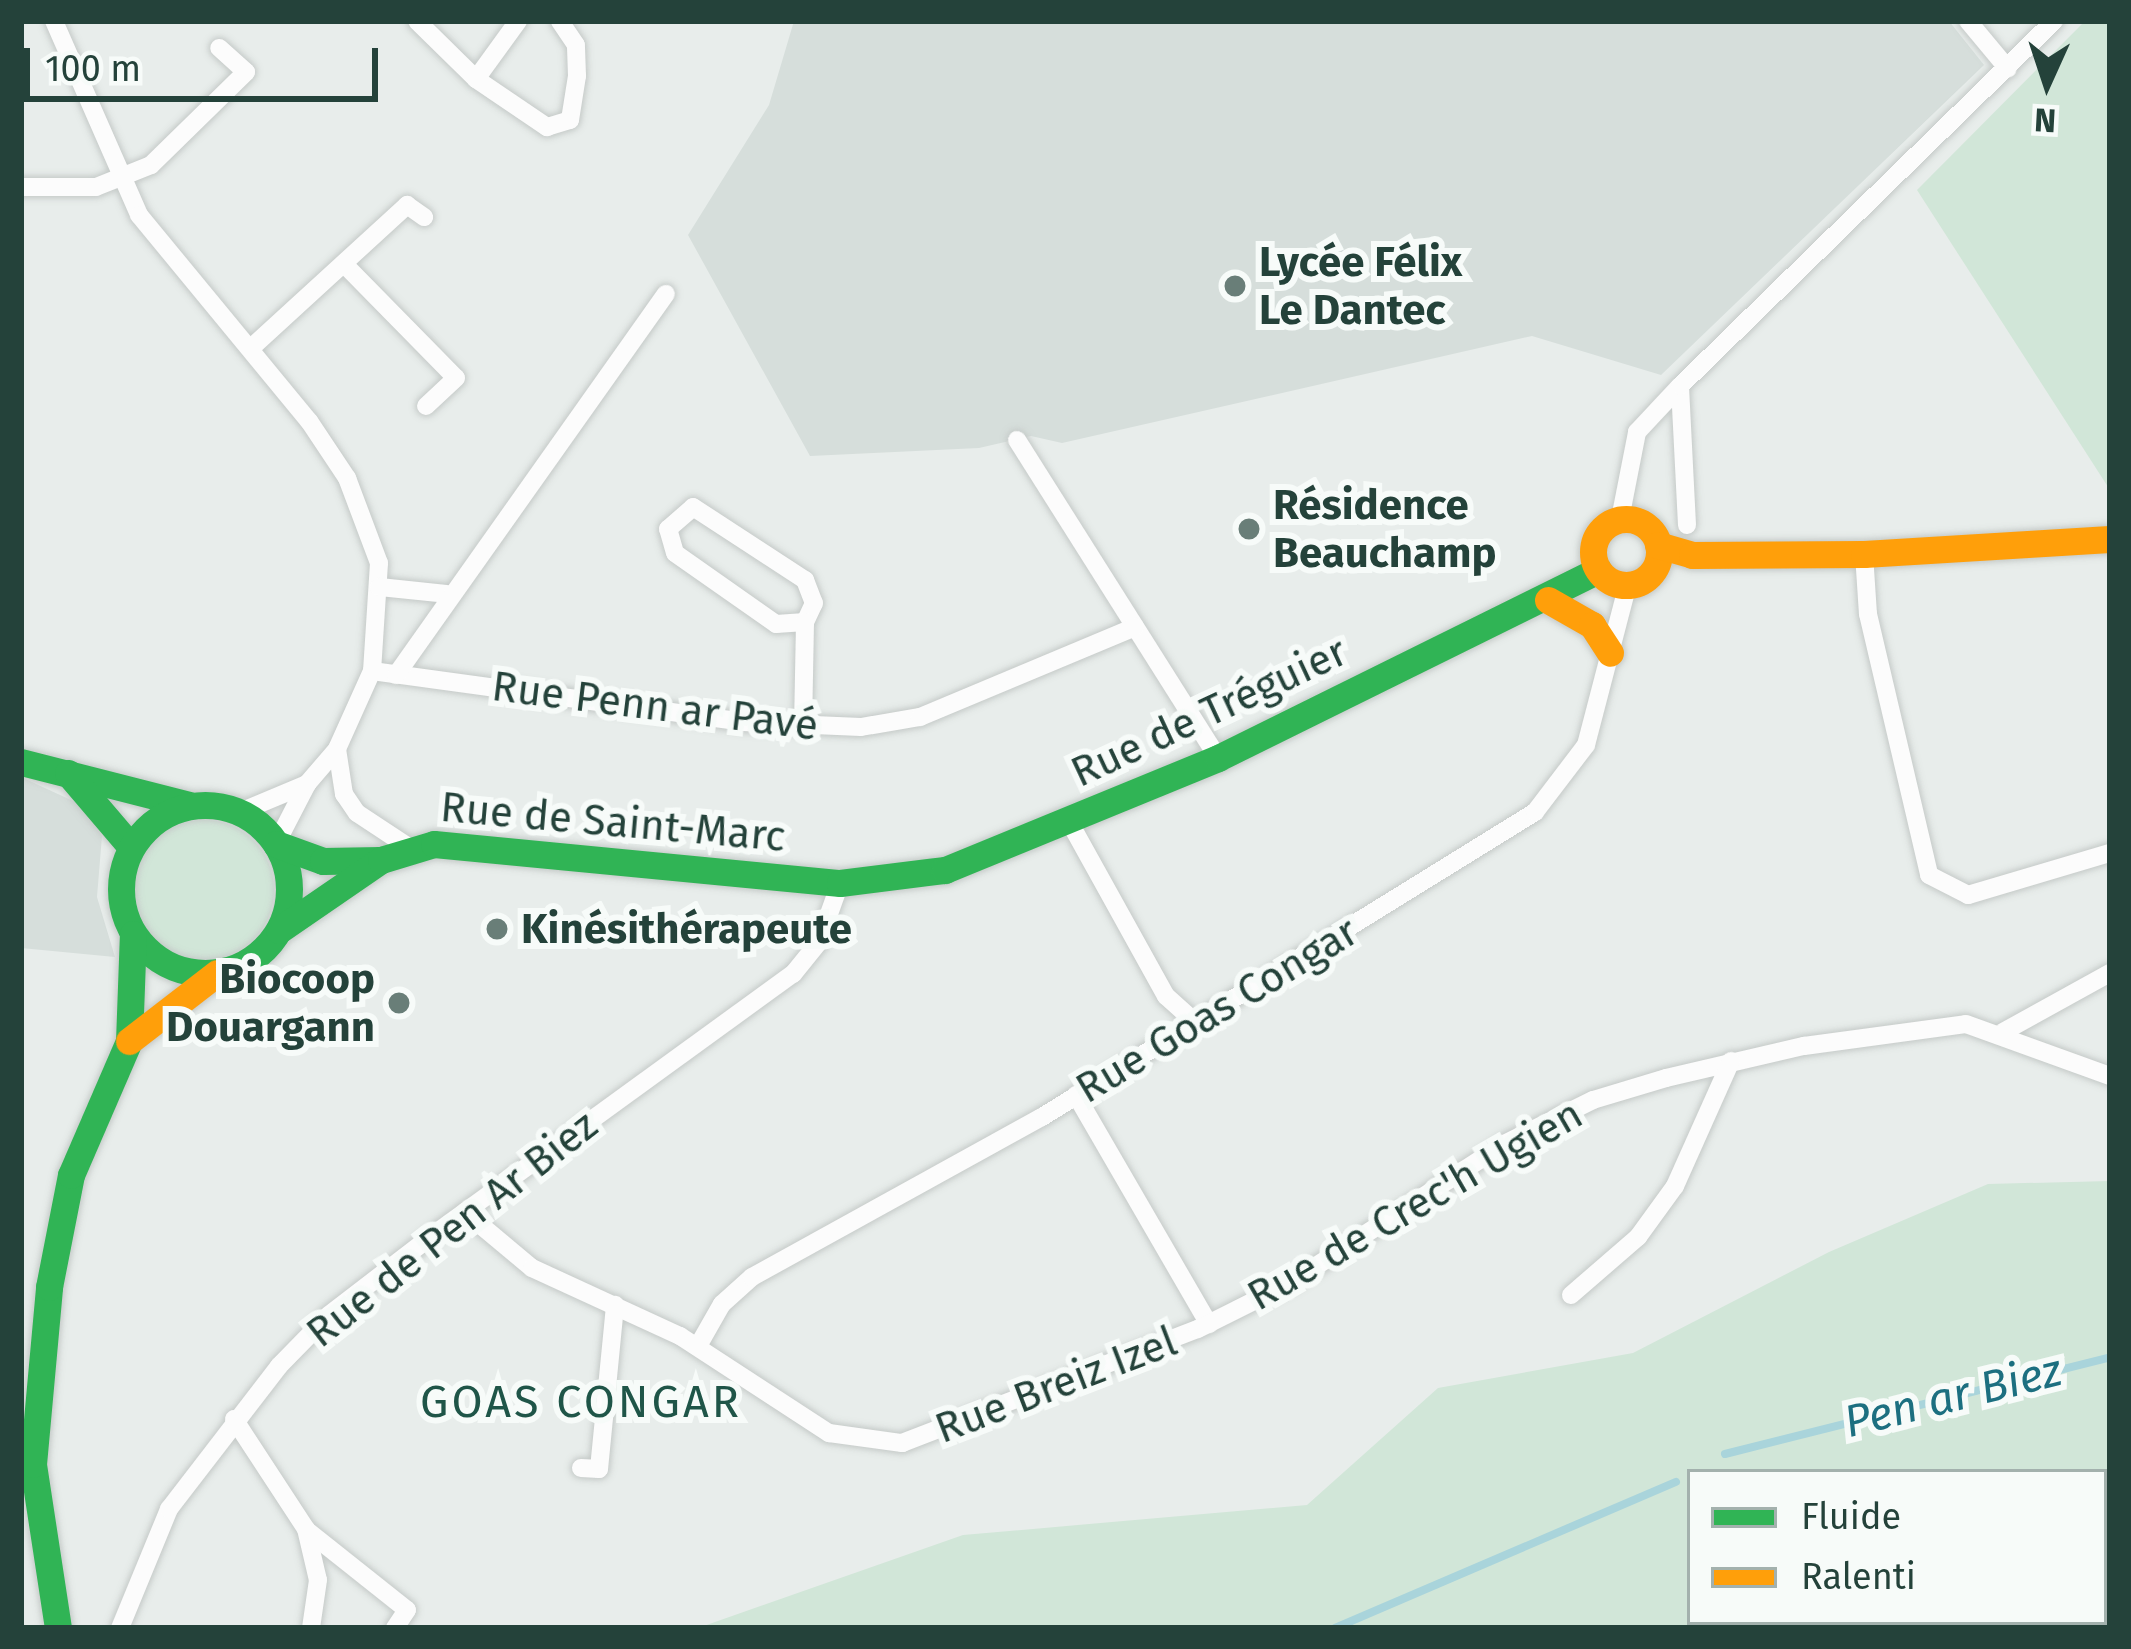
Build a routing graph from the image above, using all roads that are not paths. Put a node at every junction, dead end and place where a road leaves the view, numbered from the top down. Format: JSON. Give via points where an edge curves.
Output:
{"nodes":[{"id":1,"x":54,"y":21,"type":"edge"},
{"id":2,"x":417,"y":21,"type":"edge"},
{"id":3,"x":518,"y":21,"type":"edge"},
{"id":4,"x":560,"y":21,"type":"edge"},
{"id":5,"x":1968,"y":21,"type":"edge"},
{"id":6,"x":2054,"y":21,"type":"edge"},
{"id":7,"x":219,"y":48,"type":"dead end"},
{"id":8,"x":2008,"y":69,"type":"junction"},
{"id":9,"x":476,"y":80,"type":"junction"},
{"id":10,"x":121,"y":182,"type":"junction"},
{"id":11,"x":21,"y":187,"type":"edge"},
{"id":12,"x":424,"y":217,"type":"dead end"},
{"id":13,"x":345,"y":265,"type":"junction"},
{"id":14,"x":666,"y":294,"type":"dead end"},
{"id":15,"x":251,"y":348,"type":"junction"},
{"id":16,"x":1680,"y":386,"type":"dead end"},
{"id":17,"x":425,"y":406,"type":"dead end"},
{"id":18,"x":1017,"y":440,"type":"dead end"},
{"id":19,"x":1620,"y":519,"type":"junction"},
{"id":20,"x":1687,"y":526,"type":"dead end"},
{"id":21,"x":2110,"y":539,"type":"edge"},
{"id":22,"x":1658,"y":545,"type":"junction"},
{"id":23,"x":1864,"y":554,"type":"junction"},
{"id":24,"x":1598,"y":569,"type":"junction"},
{"id":25,"x":1628,"y":584,"type":"junction"},
{"id":26,"x":380,"y":586,"type":"junction"},
{"id":27,"x":447,"y":594,"type":"junction"},
{"id":28,"x":1548,"y":600,"type":"junction"},
{"id":29,"x":805,"y":622,"type":"junction"},
{"id":30,"x":1136,"y":627,"type":"junction"},
{"id":31,"x":1610,"y":653,"type":"junction"},
{"id":32,"x":372,"y":671,"type":"junction"},
{"id":33,"x":396,"y":675,"type":"junction"},
{"id":34,"x":803,"y":727,"type":"junction"},
{"id":35,"x":337,"y":748,"type":"junction"},
{"id":36,"x":1219,"y":758,"type":"junction"},
{"id":37,"x":21,"y":762,"type":"edge"},
{"id":38,"x":68,"y":773,"type":"junction"},
{"id":39,"x":307,"y":784,"type":"junction"},
{"id":40,"x":190,"y":806,"type":"junction"},
{"id":41,"x":240,"y":812,"type":"junction"},
{"id":42,"x":1070,"y":823,"type":"junction"},
{"id":43,"x":277,"y":844,"type":"junction"},
{"id":44,"x":131,"y":848,"type":"junction"},
{"id":45,"x":410,"y":848,"type":"junction"},
{"id":46,"x":2110,"y":853,"type":"edge"},
{"id":47,"x":381,"y":860,"type":"junction"},
{"id":48,"x":840,"y":884,"type":"junction"},
{"id":49,"x":279,"y":929,"type":"junction"},
{"id":50,"x":133,"y":934,"type":"junction"},
{"id":51,"x":217,"y":973,"type":"junction"},
{"id":52,"x":2110,"y":973,"type":"edge"},
{"id":53,"x":1196,"y":1023,"type":"junction"},
{"id":54,"x":2003,"y":1032,"type":"junction"},
{"id":55,"x":129,"y":1041,"type":"junction"},
{"id":56,"x":1731,"y":1061,"type":"junction"},
{"id":57,"x":2110,"y":1076,"type":"edge"},
{"id":58,"x":1076,"y":1095,"type":"junction"},
{"id":59,"x":465,"y":1212,"type":"junction"},
{"id":60,"x":1571,"y":1295,"type":"dead end"},
{"id":61,"x":615,"y":1305,"type":"junction"},
{"id":62,"x":1209,"y":1324,"type":"junction"},
{"id":63,"x":698,"y":1346,"type":"junction"},
{"id":64,"x":234,"y":1419,"type":"junction"},
{"id":65,"x":581,"y":1468,"type":"dead end"},
{"id":66,"x":306,"y":1529,"type":"junction"},
{"id":67,"x":58,"y":1628,"type":"edge"},
{"id":68,"x":120,"y":1628,"type":"edge"},
{"id":69,"x":311,"y":1628,"type":"edge"},
{"id":70,"x":395,"y":1628,"type":"edge"}],
"edges":[{"from":1,"to":10,"type":"street"},
{"from":2,"to":9,"type":"street"},
{"from":3,"to":9,"type":"street"},
{"from":4,"to":9,"type":"street","via":[[576,44],[570,120],[547,128]]},
{"from":5,"to":8,"type":"street"},
{"from":6,"to":8,"type":"street"},
{"from":7,"to":10,"type":"street","via":[[246,72],[151,165]]},
{"from":8,"to":20,"type":"street","via":[[1680,386]]},
{"from":10,"to":11,"type":"street"},
{"from":10,"to":15,"type":"street","via":[[139,215]]},
{"from":12,"to":13,"type":"street","via":[[407,205]]},
{"from":13,"to":15,"type":"street"},
{"from":13,"to":17,"type":"street","via":[[456,379]]},
{"from":14,"to":27,"type":"street"},
{"from":15,"to":26,"type":"street","via":[[347,478]]},
{"from":16,"to":19,"type":"street","via":[[1637,432]]},
{"from":18,"to":30,"type":"street"},
{"from":19,"to":22,"type":"main road","via":[[1646,526]]},
{"from":19,"to":24,"type":"main road","via":[[1598,533]]},
{"from":21,"to":23,"type":"main road"},
{"from":22,"to":23,"type":"main road","via":[[1692,555]]},
{"from":22,"to":25,"type":"main road","via":[[1651,573]]},
{"from":23,"to":46,"type":"street","via":[[1868,614],[1929,875],[1968,895]]},
{"from":24,"to":25,"type":"main road"},
{"from":24,"to":28,"type":"main road","name":"Rue de Tréguier"},
{"from":25,"to":31,"type":"street","name":"Rue Goas Congar"},
{"from":26,"to":27,"type":"street"},
{"from":26,"to":32,"type":"street"},
{"from":27,"to":33,"type":"street"},
{"from":28,"to":31,"type":"main road","via":[[1592,625]]},
{"from":28,"to":36,"type":"main road","name":"Rue de Tréguier"},
{"from":29,"to":29,"type":"street","via":[[776,624],[675,553],[668,529],[681,512],[707,510],[806,580],[814,603]]},
{"from":29,"to":34,"type":"street"},
{"from":30,"to":34,"type":"street","name":"Rue Penn ar Pavé","via":[[920,717]]},
{"from":30,"to":36,"type":"street"},
{"from":31,"to":53,"type":"street","name":"Rue Goas Congar","via":[[1586,745],[1535,812]]},
{"from":32,"to":33,"type":"street","name":"Rue Penn ar Pavé"},
{"from":32,"to":35,"type":"street"},
{"from":33,"to":34,"type":"street","name":"Rue Penn ar Pavé"},
{"from":35,"to":39,"type":"street"},
{"from":35,"to":45,"type":"street","via":[[344,794],[357,813]]},
{"from":36,"to":42,"type":"main road","name":"Rue de Tréguier"},
{"from":37,"to":38,"type":"main road"},
{"from":38,"to":40,"type":"main road"},
{"from":38,"to":44,"type":"main road"},
{"from":39,"to":41,"type":"street"},
{"from":39,"to":43,"type":"street"},
{"from":40,"to":41,"type":"main road"},
{"from":40,"to":44,"type":"main road","via":[[146,828]]},
{"from":41,"to":43,"type":"main road"},
{"from":42,"to":48,"type":"main road","name":"Rue de Tréguier","via":[[945,871]]},
{"from":42,"to":53,"type":"street","via":[[1166,996]]},
{"from":43,"to":47,"type":"main road","name":"Rue de Saint-Marc","via":[[323,862]]},
{"from":43,"to":49,"type":"main road","via":[[290,887]]},
{"from":44,"to":50,"type":"main road","via":[[120,889]]},
{"from":45,"to":47,"type":"main road","name":"Rue de Saint-Marc"},
{"from":45,"to":48,"type":"main road","name":"Rue de Saint-Marc","via":[[468,845]]},
{"from":47,"to":49,"type":"main road","name":"Rue de Saint-Marc"},
{"from":48,"to":59,"type":"street","name":"Rue de Pen Ar Biez","via":[[819,943],[793,974]]},
{"from":49,"to":51,"type":"main road","via":[[262,952]]},
{"from":50,"to":51,"type":"main road","via":[[169,965]]},
{"from":50,"to":55,"type":"main road"},
{"from":51,"to":55,"type":"main road"},
{"from":52,"to":54,"type":"street"},
{"from":53,"to":58,"type":"street","name":"Rue Goas Congar"},
{"from":54,"to":56,"type":"street","name":"Rue de Crec'h Ugien","via":[[1966,1024]]},
{"from":54,"to":57,"type":"street","name":"Rue de Crec'h Ugien"},
{"from":55,"to":67,"type":"main road","via":[[71,1175],[49,1287],[33,1464]]},
{"from":56,"to":60,"type":"street","via":[[1675,1186],[1638,1237]]},
{"from":56,"to":62,"type":"street","name":"Rue de Crec'h Ugien","via":[[1593,1100],[1504,1144],[1290,1283]]},
{"from":58,"to":62,"type":"street"},
{"from":58,"to":63,"type":"street","name":"Rue Goas Congar","via":[[752,1277],[722,1304]]},
{"from":59,"to":61,"type":"street","name":"Rue Breiz Izel","via":[[532,1268]]},
{"from":59,"to":64,"type":"street","name":"Rue de Pen Ar Biez","via":[[329,1315]]},
{"from":61,"to":63,"type":"street","name":"Rue Breiz Izel"},
{"from":61,"to":65,"type":"street","via":[[599,1469]]},
{"from":62,"to":63,"type":"street","name":"Rue Breiz Izel","via":[[902,1443],[829,1432]]},
{"from":64,"to":66,"type":"street"},
{"from":64,"to":68,"type":"street","name":"Rue de Pen Ar Biez","via":[[169,1509]]},
{"from":66,"to":69,"type":"street","via":[[318,1580]]},
{"from":66,"to":70,"type":"street","via":[[406,1610]]}]}
